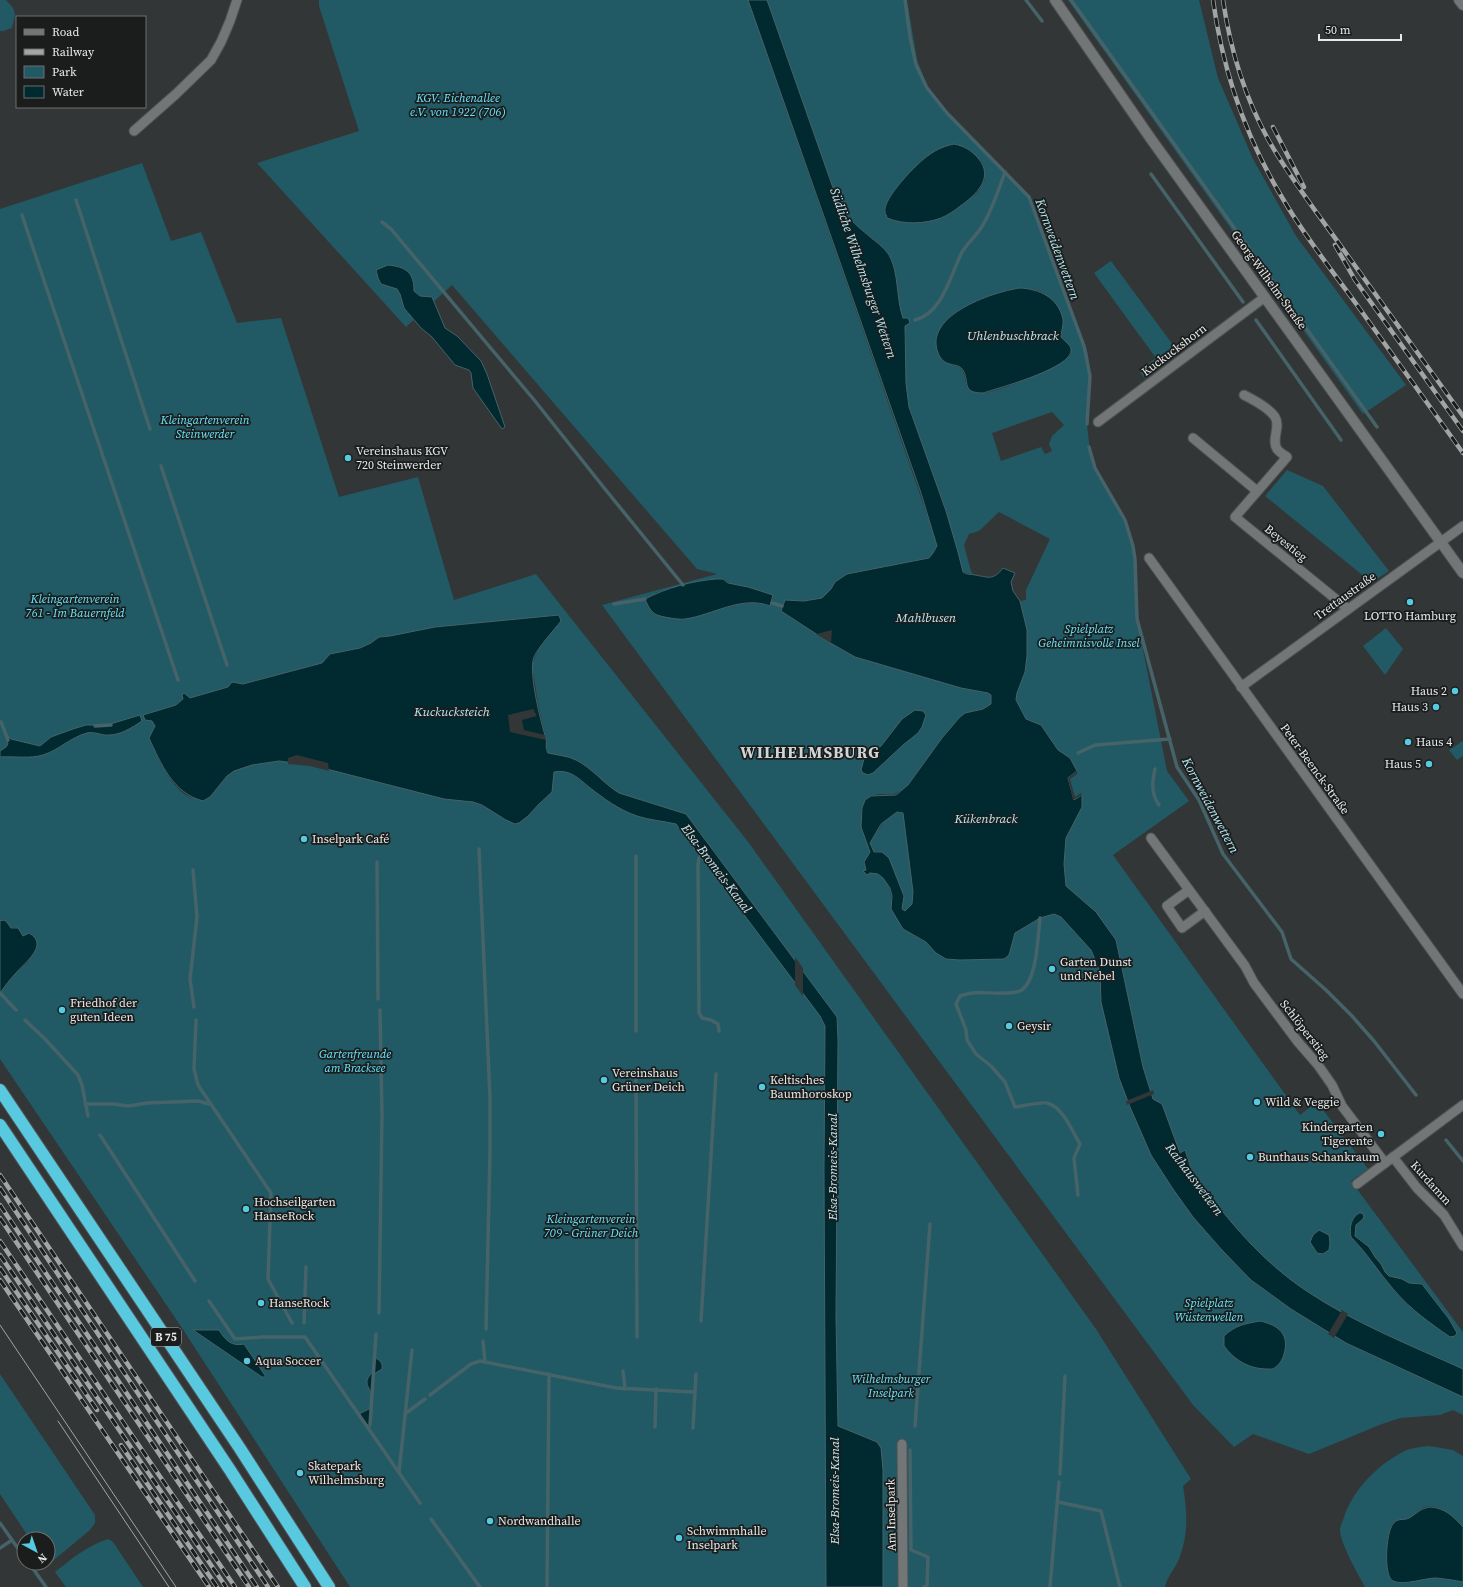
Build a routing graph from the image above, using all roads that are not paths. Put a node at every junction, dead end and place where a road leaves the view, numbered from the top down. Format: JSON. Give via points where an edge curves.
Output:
{"nodes":[{"id":1,"x":237,"y":0,"type":"edge"},
{"id":2,"x":1055,"y":0,"type":"edge"},
{"id":3,"x":1460,"y":0,"type":"edge"},
{"id":4,"x":1463,"y":5,"type":"edge"},
{"id":5,"x":134,"y":131,"type":"dead end"},
{"id":6,"x":1265,"y":297,"type":"junction"},
{"id":7,"x":1244,"y":395,"type":"dead end"},
{"id":8,"x":1098,"y":422,"type":"dead end"},
{"id":9,"x":1193,"y":438,"type":"dead end"},
{"id":10,"x":1257,"y":490,"type":"junction"},
{"id":11,"x":1463,"y":526,"type":"edge"},
{"id":12,"x":1441,"y":543,"type":"junction"},
{"id":13,"x":1149,"y":558,"type":"dead end"},
{"id":14,"x":1463,"y":573,"type":"edge"},
{"id":15,"x":1348,"y":609,"type":"junction"},
{"id":16,"x":1241,"y":687,"type":"junction"},
{"id":17,"x":1151,"y":838,"type":"dead end"},
{"id":18,"x":1189,"y":890,"type":"junction"},
{"id":19,"x":1205,"y":911,"type":"junction"},
{"id":20,"x":1463,"y":994,"type":"edge"},
{"id":21,"x":0,"y":1090,"type":"edge"},
{"id":22,"x":1463,"y":1105,"type":"edge"},
{"id":23,"x":0,"y":1125,"type":"edge"},
{"id":24,"x":1393,"y":1157,"type":"junction"},
{"id":25,"x":1385,"y":1163,"type":"junction"},
{"id":26,"x":1357,"y":1184,"type":"dead end"},
{"id":27,"x":1463,"y":1246,"type":"edge"},
{"id":28,"x":902,"y":1444,"type":"dead end"},
{"id":29,"x":305,"y":1587,"type":"edge"},
{"id":30,"x":329,"y":1587,"type":"edge"},
{"id":31,"x":903,"y":1587,"type":"edge"}],
"edges":[{"from":1,"to":5,"type":"street","via":[[211,60]]},
{"from":2,"to":6,"type":"main road","name":"Georg-Wilhelm-Straße"},
{"from":3,"to":4,"type":"main road"},
{"from":6,"to":8,"type":"street","name":"Kuckuckshorn"},
{"from":6,"to":12,"type":"main road","name":"Georg-Wilhelm-Straße"},
{"from":7,"to":10,"type":"street","name":"Beyestieg","via":[[1258,402],[1275,418],[1277,449],[1287,457]]},
{"from":9,"to":10,"type":"street"},
{"from":10,"to":15,"type":"street","name":"Beyestieg","via":[[1235,517]]},
{"from":11,"to":12,"type":"street","name":"Trettaustraße"},
{"from":12,"to":14,"type":"main road","name":"Georg-Wilhelm-Straße"},
{"from":12,"to":15,"type":"street","name":"Trettaustraße"},
{"from":13,"to":16,"type":"street","name":"Peter-Beenck-Straße"},
{"from":15,"to":16,"type":"street","name":"Trettaustraße"},
{"from":16,"to":20,"type":"street","name":"Peter-Beenck-Straße"},
{"from":17,"to":18,"type":"street","name":"Schlöperstieg"},
{"from":18,"to":19,"type":"street","name":"Schlöperstieg"},
{"from":18,"to":19,"type":"street","via":[[1166,906],[1182,928]]},
{"from":19,"to":25,"type":"street","name":"Schlöperstieg","via":[[1245,966],[1254,983],[1318,1065],[1342,1106]]},
{"from":21,"to":30,"type":"highway","number":"B 75","via":[[239,1447]]},
{"from":22,"to":24,"type":"street","name":"Kurdamm"},
{"from":23,"to":29,"type":"highway","number":"B 75"},
{"from":24,"to":25,"type":"street","name":"Kurdamm"},
{"from":24,"to":27,"type":"street","name":"Kurdamm","via":[[1417,1188],[1444,1215]]},
{"from":25,"to":26,"type":"street","name":"Kurdamm"},
{"from":28,"to":31,"type":"street","name":"Am Inselpark"}]}
